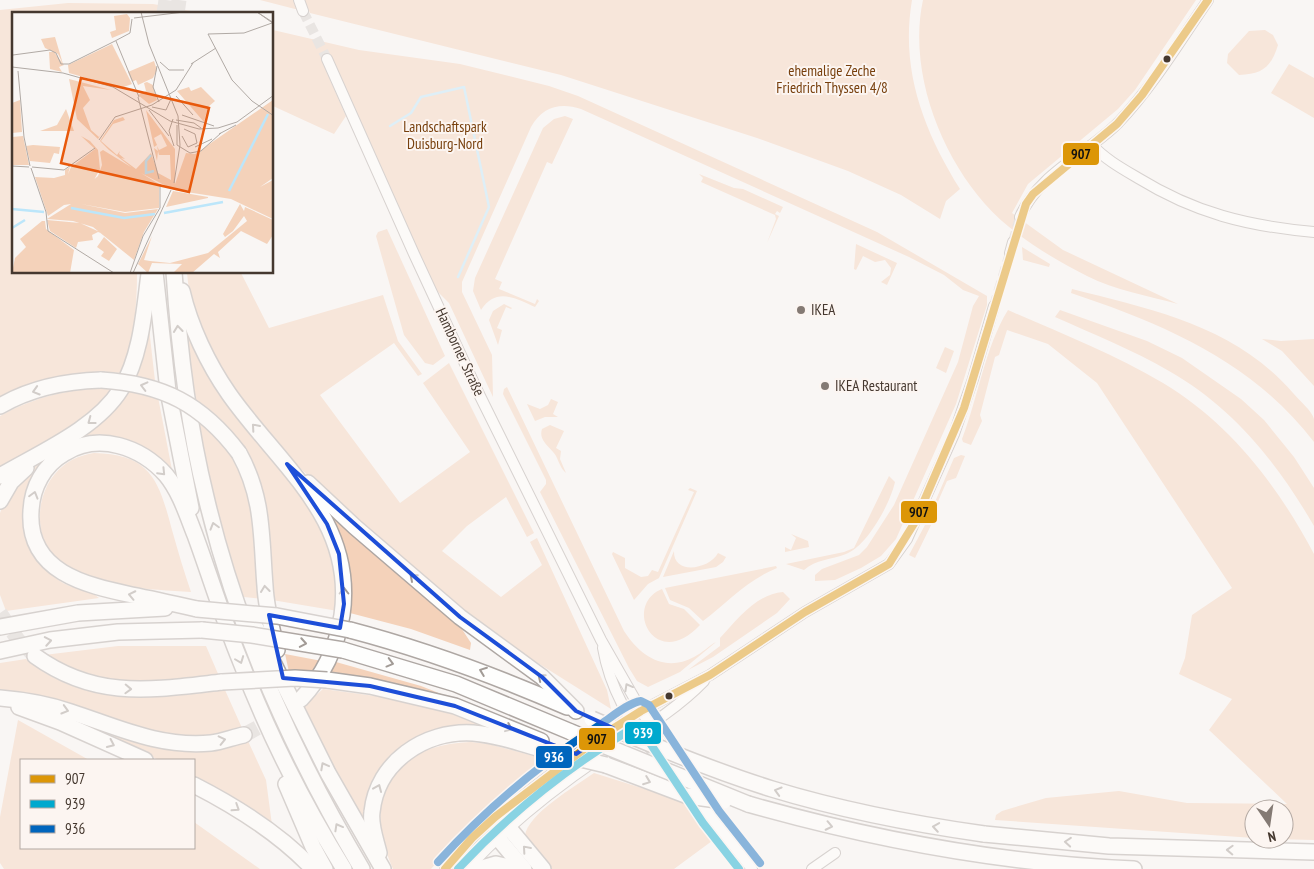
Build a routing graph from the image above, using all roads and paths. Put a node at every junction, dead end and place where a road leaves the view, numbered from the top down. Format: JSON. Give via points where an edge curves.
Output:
{"nodes":[{"id":1,"x":298,"y":0,"type":"edge"},
{"id":2,"x":1208,"y":0,"type":"edge"},
{"id":3,"x":304,"y":11,"type":"tunnel mouth"},
{"id":4,"x":327,"y":59,"type":"tunnel mouth"},
{"id":5,"x":1092,"y":145,"type":"junction"},
{"id":6,"x":1020,"y":217,"type":"tunnel mouth"},
{"id":7,"x":1314,"y":232,"type":"edge"},
{"id":8,"x":1013,"y":242,"type":"tunnel mouth"},
{"id":9,"x":1010,"y":253,"type":"tunnel mouth"},
{"id":10,"x":149,"y":274,"type":"edge"},
{"id":11,"x":155,"y":274,"type":"edge"},
{"id":12,"x":174,"y":274,"type":"edge"},
{"id":13,"x":178,"y":274,"type":"edge"},
{"id":14,"x":994,"y":306,"type":"tunnel mouth"},
{"id":15,"x":0,"y":406,"type":"edge"},
{"id":16,"x":43,"y":451,"type":"junction"},
{"id":17,"x":287,"y":464,"type":"junction"},
{"id":18,"x":0,"y":476,"type":"edge"},
{"id":19,"x":0,"y":501,"type":"edge"},
{"id":20,"x":227,"y":573,"type":"junction"},
{"id":21,"x":212,"y":581,"type":"junction"},
{"id":22,"x":197,"y":609,"type":"junction"},
{"id":23,"x":0,"y":626,"type":"edge"},
{"id":24,"x":602,"y":640,"type":"junction"},
{"id":25,"x":0,"y":651,"type":"edge"},
{"id":26,"x":35,"y":656,"type":"tunnel mouth"},
{"id":27,"x":710,"y":675,"type":"junction"},
{"id":28,"x":286,"y":688,"type":"junction"},
{"id":29,"x":0,"y":698,"type":"edge"},
{"id":30,"x":301,"y":699,"type":"dead end"},
{"id":31,"x":257,"y":701,"type":"junction"},
{"id":32,"x":0,"y":703,"type":"edge"},
{"id":33,"x":576,"y":711,"type":"junction"},
{"id":34,"x":641,"y":711,"type":"junction"},
{"id":35,"x":629,"y":718,"type":"junction"},
{"id":36,"x":649,"y":724,"type":"junction"},
{"id":37,"x":637,"y":732,"type":"junction"},
{"id":38,"x":244,"y":735,"type":"tunnel mouth"},
{"id":39,"x":550,"y":748,"type":"junction"},
{"id":40,"x":143,"y":759,"type":"edge"},
{"id":41,"x":195,"y":786,"type":"edge"},
{"id":42,"x":748,"y":804,"type":"junction"},
{"id":43,"x":711,"y":816,"type":"junction"},
{"id":44,"x":495,"y":817,"type":"junction"},
{"id":45,"x":503,"y":833,"type":"junction"},
{"id":46,"x":1314,"y":852,"type":"edge"},
{"id":47,"x":834,"y":853,"type":"dead end"},
{"id":48,"x":313,"y":869,"type":"edge"},
{"id":49,"x":325,"y":869,"type":"edge"},
{"id":50,"x":344,"y":869,"type":"edge"},
{"id":51,"x":362,"y":869,"type":"edge"},
{"id":52,"x":383,"y":869,"type":"edge"},
{"id":53,"x":445,"y":869,"type":"edge"},
{"id":54,"x":467,"y":869,"type":"edge"},
{"id":55,"x":478,"y":869,"type":"edge"},
{"id":56,"x":518,"y":869,"type":"edge"},
{"id":57,"x":524,"y":869,"type":"edge"},
{"id":58,"x":543,"y":869,"type":"edge"},
{"id":59,"x":752,"y":869,"type":"edge"},
{"id":60,"x":812,"y":869,"type":"edge"},
{"id":61,"x":1134,"y":869,"type":"edge"}],
"edges":[{"from":1,"to":3,"type":"street"},
{"from":2,"to":5,"type":"street","via":[[1142,95],[1117,124]]},
{"from":4,"to":24,"type":"street","name":"Hamborner Straße","via":[[479,394]]},
{"from":5,"to":6,"type":"street","via":[[1033,194]]},
{"from":5,"to":7,"type":"street","via":[[1105,159],[1194,208],[1270,228]]},
{"from":8,"to":9,"type":"street"},
{"from":10,"to":16,"type":"highway","one_way":true,"via":[[136,354],[122,388],[98,415]]},
{"from":11,"to":21,"type":"highway","via":[[160,334],[176,438],[189,501]]},
{"from":20,"to":12,"type":"highway","one_way":true,"via":[[195,444],[178,331]]},
{"from":17,"to":13,"type":"highway","one_way":true,"via":[[243,412],[218,376],[186,306]]},
{"from":14,"to":27,"type":"street","via":[[954,434],[915,522],[889,564],[805,612]]},
{"from":28,"to":15,"type":"highway","one_way":true,"bridge":true,"via":[[265,588],[257,493],[239,453],[223,432],[183,400],[143,386],[101,380],[58,384]]},
{"from":16,"to":18,"type":"highway"},
{"from":16,"to":19,"type":"highway","via":[[11,482]]},
{"from":30,"to":17,"type":"highway","one_way":true,"via":[[328,662],[340,633],[344,580],[339,554],[327,524]]},
{"from":33,"to":17,"type":"highway","one_way":true,"via":[[542,677],[460,617]]},
{"from":20,"to":28,"type":"highway"},
{"from":51,"to":20,"type":"highway","one_way":true,"via":[[280,713]]},
{"from":22,"to":21,"type":"highway","one_way":true,"via":[[103,589],[70,578],[56,569],[45,558],[32,529],[31,502],[37,483],[48,466],[66,452],[86,444],[131,448],[150,460],[175,489]]},
{"from":21,"to":31,"type":"highway","one_way":true},
{"from":22,"to":23,"type":"highway","via":[[142,608],[78,613]]},
{"from":33,"to":22,"type":"highway","one_way":true,"bridge":true,"via":[[464,664],[405,644],[277,616]]},
{"from":34,"to":24,"type":"street","name":"Hamborner Straße","one_way":true},
{"from":24,"to":35,"type":"street","name":"Hamborner Straße","via":[[606,665]]},
{"from":25,"to":42,"type":"highway","one_way":true,"bridge":true,"via":[[50,640],[118,632],[202,630],[343,650],[456,684]]},
{"from":26,"to":39,"type":"highway","one_way":true,"bridge":true,"via":[[70,677],[108,688],[175,688],[287,678],[370,686],[455,706]]},
{"from":27,"to":34,"type":"street"},
{"from":27,"to":36,"type":"street","via":[[688,697]]},
{"from":52,"to":28,"type":"highway","one_way":true,"via":[[328,773]]},
{"from":29,"to":38,"type":"highway","one_way":true,"via":[[38,703],[147,738],[211,743]]},
{"from":31,"to":49,"type":"highway","via":[[258,718],[312,847]]},
{"from":31,"to":50,"type":"highway","via":[[297,787]]},
{"from":32,"to":40,"type":"highway","one_way":true,"via":[[60,722]]},
{"from":46,"to":33,"type":"highway","one_way":true,"bridge":true,"via":[[1109,846],[984,834],[891,819],[772,789],[703,765]]},
{"from":34,"to":35,"type":"street"},
{"from":34,"to":36,"type":"street","name":"Hamborner Straße"},
{"from":35,"to":37,"type":"street","name":"Hamborner Straße"},
{"from":35,"to":44,"type":"street","via":[[562,764]]},
{"from":36,"to":37,"type":"street"},
{"from":36,"to":43,"type":"street","name":"Hamborner Straße"},
{"from":37,"to":43,"type":"street","name":"Hamborner Straße"},
{"from":37,"to":45,"type":"street","via":[[581,771]]},
{"from":39,"to":42,"type":"highway","one_way":true,"bridge":true,"via":[[688,796]]},
{"from":52,"to":39,"type":"highway","one_way":true,"via":[[371,813],[382,779],[411,748],[431,738],[472,733]]},
{"from":41,"to":48,"type":"highway","one_way":true,"via":[[269,830]]},
{"from":42,"to":61,"type":"highway","one_way":true,"via":[[812,822],[936,849],[986,857]]},
{"from":43,"to":59,"type":"street","name":"Hamborner Straße"},
{"from":44,"to":45,"type":"highway"},
{"from":44,"to":53,"type":"street"},
{"from":45,"to":54,"type":"street"},
{"from":45,"to":57,"type":"highway"},
{"from":58,"to":45,"type":"highway","one_way":true},
{"from":47,"to":60,"type":"street"},
{"from":55,"to":56,"type":"highway","via":[[496,864]]}]}
